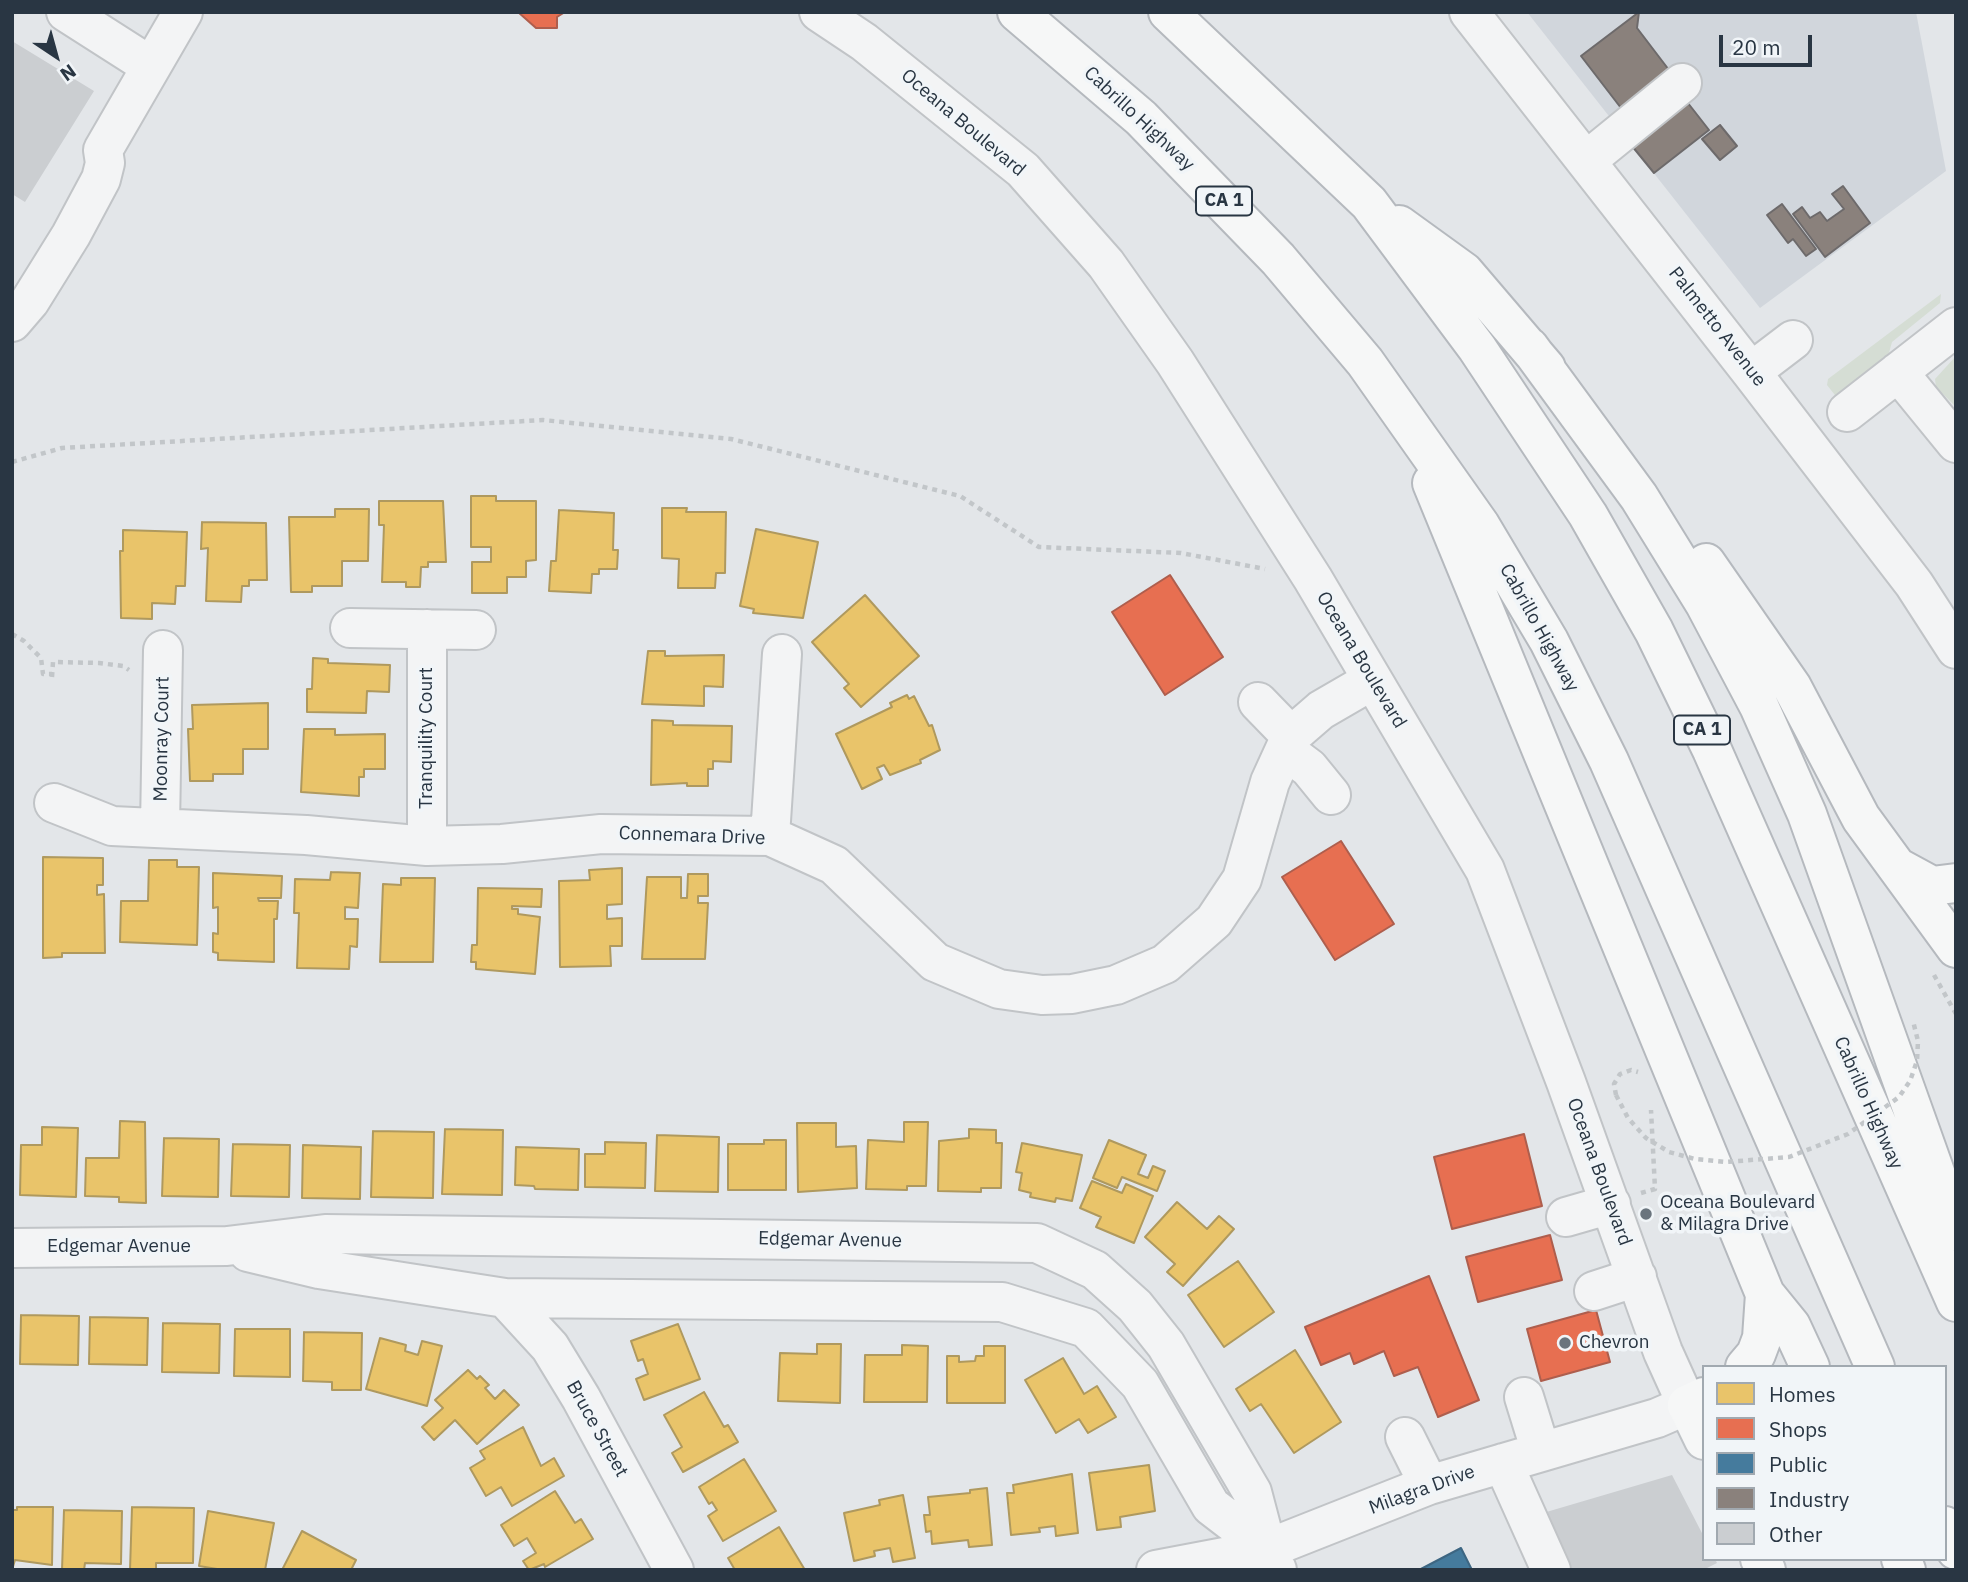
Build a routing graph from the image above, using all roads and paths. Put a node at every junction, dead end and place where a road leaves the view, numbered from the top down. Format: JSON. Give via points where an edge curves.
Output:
{"nodes":[{"id":1,"x":66,"y":12,"type":"edge"},
{"id":2,"x":183,"y":12,"type":"edge"},
{"id":3,"x":819,"y":12,"type":"edge"},
{"id":4,"x":1017,"y":12,"type":"edge"},
{"id":5,"x":1168,"y":12,"type":"edge"},
{"id":6,"x":1479,"y":16,"type":"edge"},
{"id":7,"x":149,"y":65,"type":"junction"},
{"id":8,"x":1682,"y":83,"type":"dead end"},
{"id":9,"x":1586,"y":160,"type":"junction"},
{"id":10,"x":1369,"y":203,"type":"junction"},
{"id":11,"x":12,"y":321,"type":"edge"},
{"id":12,"x":1956,"y":327,"type":"edge"},
{"id":13,"x":1793,"y":340,"type":"dead end"},
{"id":14,"x":1529,"y":347,"type":"junction"},
{"id":15,"x":1752,"y":372,"type":"junction"},
{"id":16,"x":1898,"y":372,"type":"junction"},
{"id":17,"x":1847,"y":412,"type":"dead end"},
{"id":18,"x":1405,"y":416,"type":"junction"},
{"id":19,"x":1956,"y":443,"type":"edge"},
{"id":20,"x":12,"y":462,"type":"edge"},
{"id":21,"x":1313,"y":579,"type":"junction"},
{"id":22,"x":350,"y":628,"type":"dead end"},
{"id":23,"x":426,"y":629,"type":"junction"},
{"id":24,"x":477,"y":630,"type":"dead end"},
{"id":25,"x":12,"y":634,"type":"edge"},
{"id":26,"x":1956,"y":649,"type":"edge"},
{"id":27,"x":163,"y":650,"type":"dead end"},
{"id":28,"x":782,"y":654,"type":"dead end"},
{"id":29,"x":133,"y":672,"type":"dead end"},
{"id":30,"x":1371,"y":681,"type":"junction"},
{"id":31,"x":1258,"y":702,"type":"dead end"},
{"id":32,"x":1288,"y":743,"type":"junction"},
{"id":33,"x":1331,"y":795,"type":"dead end"},
{"id":34,"x":54,"y":803,"type":"dead end"},
{"id":35,"x":160,"y":827,"type":"junction"},
{"id":36,"x":770,"y":836,"type":"junction"},
{"id":37,"x":427,"y":846,"type":"junction"},
{"id":38,"x":1896,"y":867,"type":"junction"},
{"id":39,"x":1956,"y":883,"type":"edge"},
{"id":40,"x":1956,"y":948,"type":"edge"},
{"id":41,"x":1913,"y":1021,"type":"dead end"},
{"id":42,"x":1642,"y":1073,"type":"dead end"},
{"id":43,"x":1650,"y":1106,"type":"dead end"},
{"id":44,"x":1626,"y":1199,"type":"junction"},
{"id":45,"x":1566,"y":1217,"type":"dead end"},
{"id":46,"x":1956,"y":1231,"type":"edge"},
{"id":47,"x":227,"y":1246,"type":"junction"},
{"id":48,"x":12,"y":1248,"type":"edge"},
{"id":49,"x":1637,"y":1278,"type":"junction"},
{"id":50,"x":1594,"y":1292,"type":"dead end"},
{"id":51,"x":1765,"y":1294,"type":"junction"},
{"id":52,"x":505,"y":1298,"type":"junction"},
{"id":53,"x":1956,"y":1302,"type":"edge"},
{"id":54,"x":1747,"y":1365,"type":"edge"},
{"id":55,"x":1809,"y":1365,"type":"edge"},
{"id":56,"x":1874,"y":1365,"type":"edge"},
{"id":57,"x":1524,"y":1397,"type":"dead end"},
{"id":58,"x":1696,"y":1401,"type":"edge"},
{"id":59,"x":1702,"y":1430,"type":"edge"},
{"id":60,"x":1405,"y":1437,"type":"dead end"},
{"id":61,"x":1541,"y":1451,"type":"junction"},
{"id":62,"x":1503,"y":1463,"type":"junction"},
{"id":63,"x":1429,"y":1485,"type":"junction"},
{"id":64,"x":1947,"y":1530,"type":"edge"},
{"id":65,"x":1956,"y":1550,"type":"edge"},
{"id":66,"x":1272,"y":1559,"type":"edge"},
{"id":67,"x":674,"y":1570,"type":"edge"},
{"id":68,"x":1156,"y":1570,"type":"edge"},
{"id":69,"x":1550,"y":1570,"type":"edge"}],
"edges":[{"from":1,"to":7,"type":"street"},
{"from":2,"to":7,"type":"street"},
{"from":3,"to":21,"type":"street","name":"Oceana Boulevard","via":[[864,42],[1023,170],[1096,253],[1175,362]]},
{"from":4,"to":18,"type":"main road","name":"Cabrillo Highway","number":"CA 1","via":[[1141,118],[1234,211],[1323,310]]},
{"from":5,"to":10,"type":"main road","name":"Cabrillo Highway","number":"CA 1"},
{"from":6,"to":9,"type":"street","name":"Palmetto Avenue"},
{"from":7,"to":11,"type":"street","via":[[103,150],[101,178],[64,247]]},
{"from":8,"to":9,"type":"street"},
{"from":9,"to":15,"type":"street","name":"Palmetto Avenue"},
{"from":10,"to":14,"type":"main road","via":[[1464,271]]},
{"from":10,"to":53,"type":"main road","name":"Cabrillo Highway","number":"CA 1","via":[[1553,458],[1654,631],[1734,799]]},
{"from":12,"to":16,"type":"street"},
{"from":13,"to":15,"type":"street"},
{"from":14,"to":38,"type":"main road","via":[[1711,569],[1792,687],[1861,818]]},
{"from":14,"to":46,"type":"main road","via":[[1639,496],[1705,604],[1759,706],[1807,814]]},
{"from":15,"to":26,"type":"street","name":"Palmetto Avenue","via":[[1914,584]]},
{"from":16,"to":17,"type":"street"},
{"from":16,"to":19,"type":"street"},
{"from":18,"to":51,"type":"main road"},
{"from":18,"to":56,"type":"main road","name":"Cabrillo Highway","number":"CA 1","via":[[1515,582],[1580,701],[1637,821]]},
{"from":20,"to":21,"type":"path","via":[[62,448],[543,419],[731,439],[960,496],[1039,547],[1181,553]]},
{"from":21,"to":30,"type":"street","name":"Oceana Boulevard"},
{"from":22,"to":23,"type":"street"},
{"from":23,"to":24,"type":"street"},
{"from":23,"to":37,"type":"street","name":"Tranquility Court"},
{"from":25,"to":29,"type":"path","via":[[41,658],[43,674],[52,676],[53,662],[123,666]]},
{"from":27,"to":35,"type":"street","name":"Moonray Court"},
{"from":28,"to":36,"type":"street"},
{"from":30,"to":32,"type":"street","name":"Connemara Drive","via":[[1321,710]]},
{"from":30,"to":44,"type":"street","name":"Oceana Boulevard","via":[[1485,870]]},
{"from":31,"to":32,"type":"street"},
{"from":32,"to":33,"type":"street"},
{"from":32,"to":36,"type":"street","name":"Connemara Drive","via":[[1270,782],[1242,879],[1214,921],[1166,964],[1116,985],[1073,994],[999,989],[935,962],[834,865]]},
{"from":34,"to":35,"type":"street","name":"Connemara Drive","via":[[113,826]]},
{"from":35,"to":37,"type":"street","name":"Connemara Drive"},
{"from":36,"to":37,"type":"street","name":"Connemara Drive","via":[[601,834]]},
{"from":38,"to":39,"type":"main road","via":[[1932,886]]},
{"from":38,"to":40,"type":"main road"},
{"from":41,"to":42,"type":"path","bridge":true,"via":[[1917,1061],[1899,1097],[1848,1134],[1789,1157],[1726,1162],[1669,1152],[1646,1138],[1616,1095],[1614,1084],[1620,1074]]},
{"from":43,"to":44,"type":"path","via":[[1655,1189]]},
{"from":44,"to":45,"type":"street"},
{"from":44,"to":49,"type":"street","name":"Oceana Boulevard"},
{"from":47,"to":48,"type":"street","name":"Edgemar Avenue"},
{"from":47,"to":52,"type":"street","name":"Edgemar Avenue","via":[[319,1269]]},
{"from":47,"to":66,"type":"street","name":"Edgemar Avenue","via":[[325,1234],[1037,1243],[1095,1270],[1135,1306],[1166,1345],[1252,1492]]},
{"from":49,"to":50,"type":"street"},
{"from":49,"to":58,"type":"street","name":"Oceana Boulevard","via":[[1663,1352]]},
{"from":51,"to":54,"type":"main road","via":[[1762,1338]]},
{"from":51,"to":55,"type":"main road","via":[[1791,1326]]},
{"from":52,"to":66,"type":"street","name":"Edgemar Avenue","via":[[1002,1302],[1086,1328],[1139,1384],[1210,1506]]},
{"from":52,"to":67,"type":"street","name":"Bruce Street","via":[[550,1347]]},
{"from":57,"to":61,"type":"street"},
{"from":58,"to":59,"type":"main road","name":"Oceana Boulevard"},
{"from":58,"to":61,"type":"street","name":"Milagra Drive","via":[[1657,1418]]},
{"from":60,"to":63,"type":"street"},
{"from":61,"to":62,"type":"street","name":"Milagra Drive"},
{"from":62,"to":63,"type":"street","name":"Milagra Drive"},
{"from":62,"to":69,"type":"street"},
{"from":63,"to":66,"type":"street","name":"Milagra Drive"},
{"from":64,"to":65,"type":"main road"},
{"from":66,"to":68,"type":"street","name":"Milagra Drive"}]}
